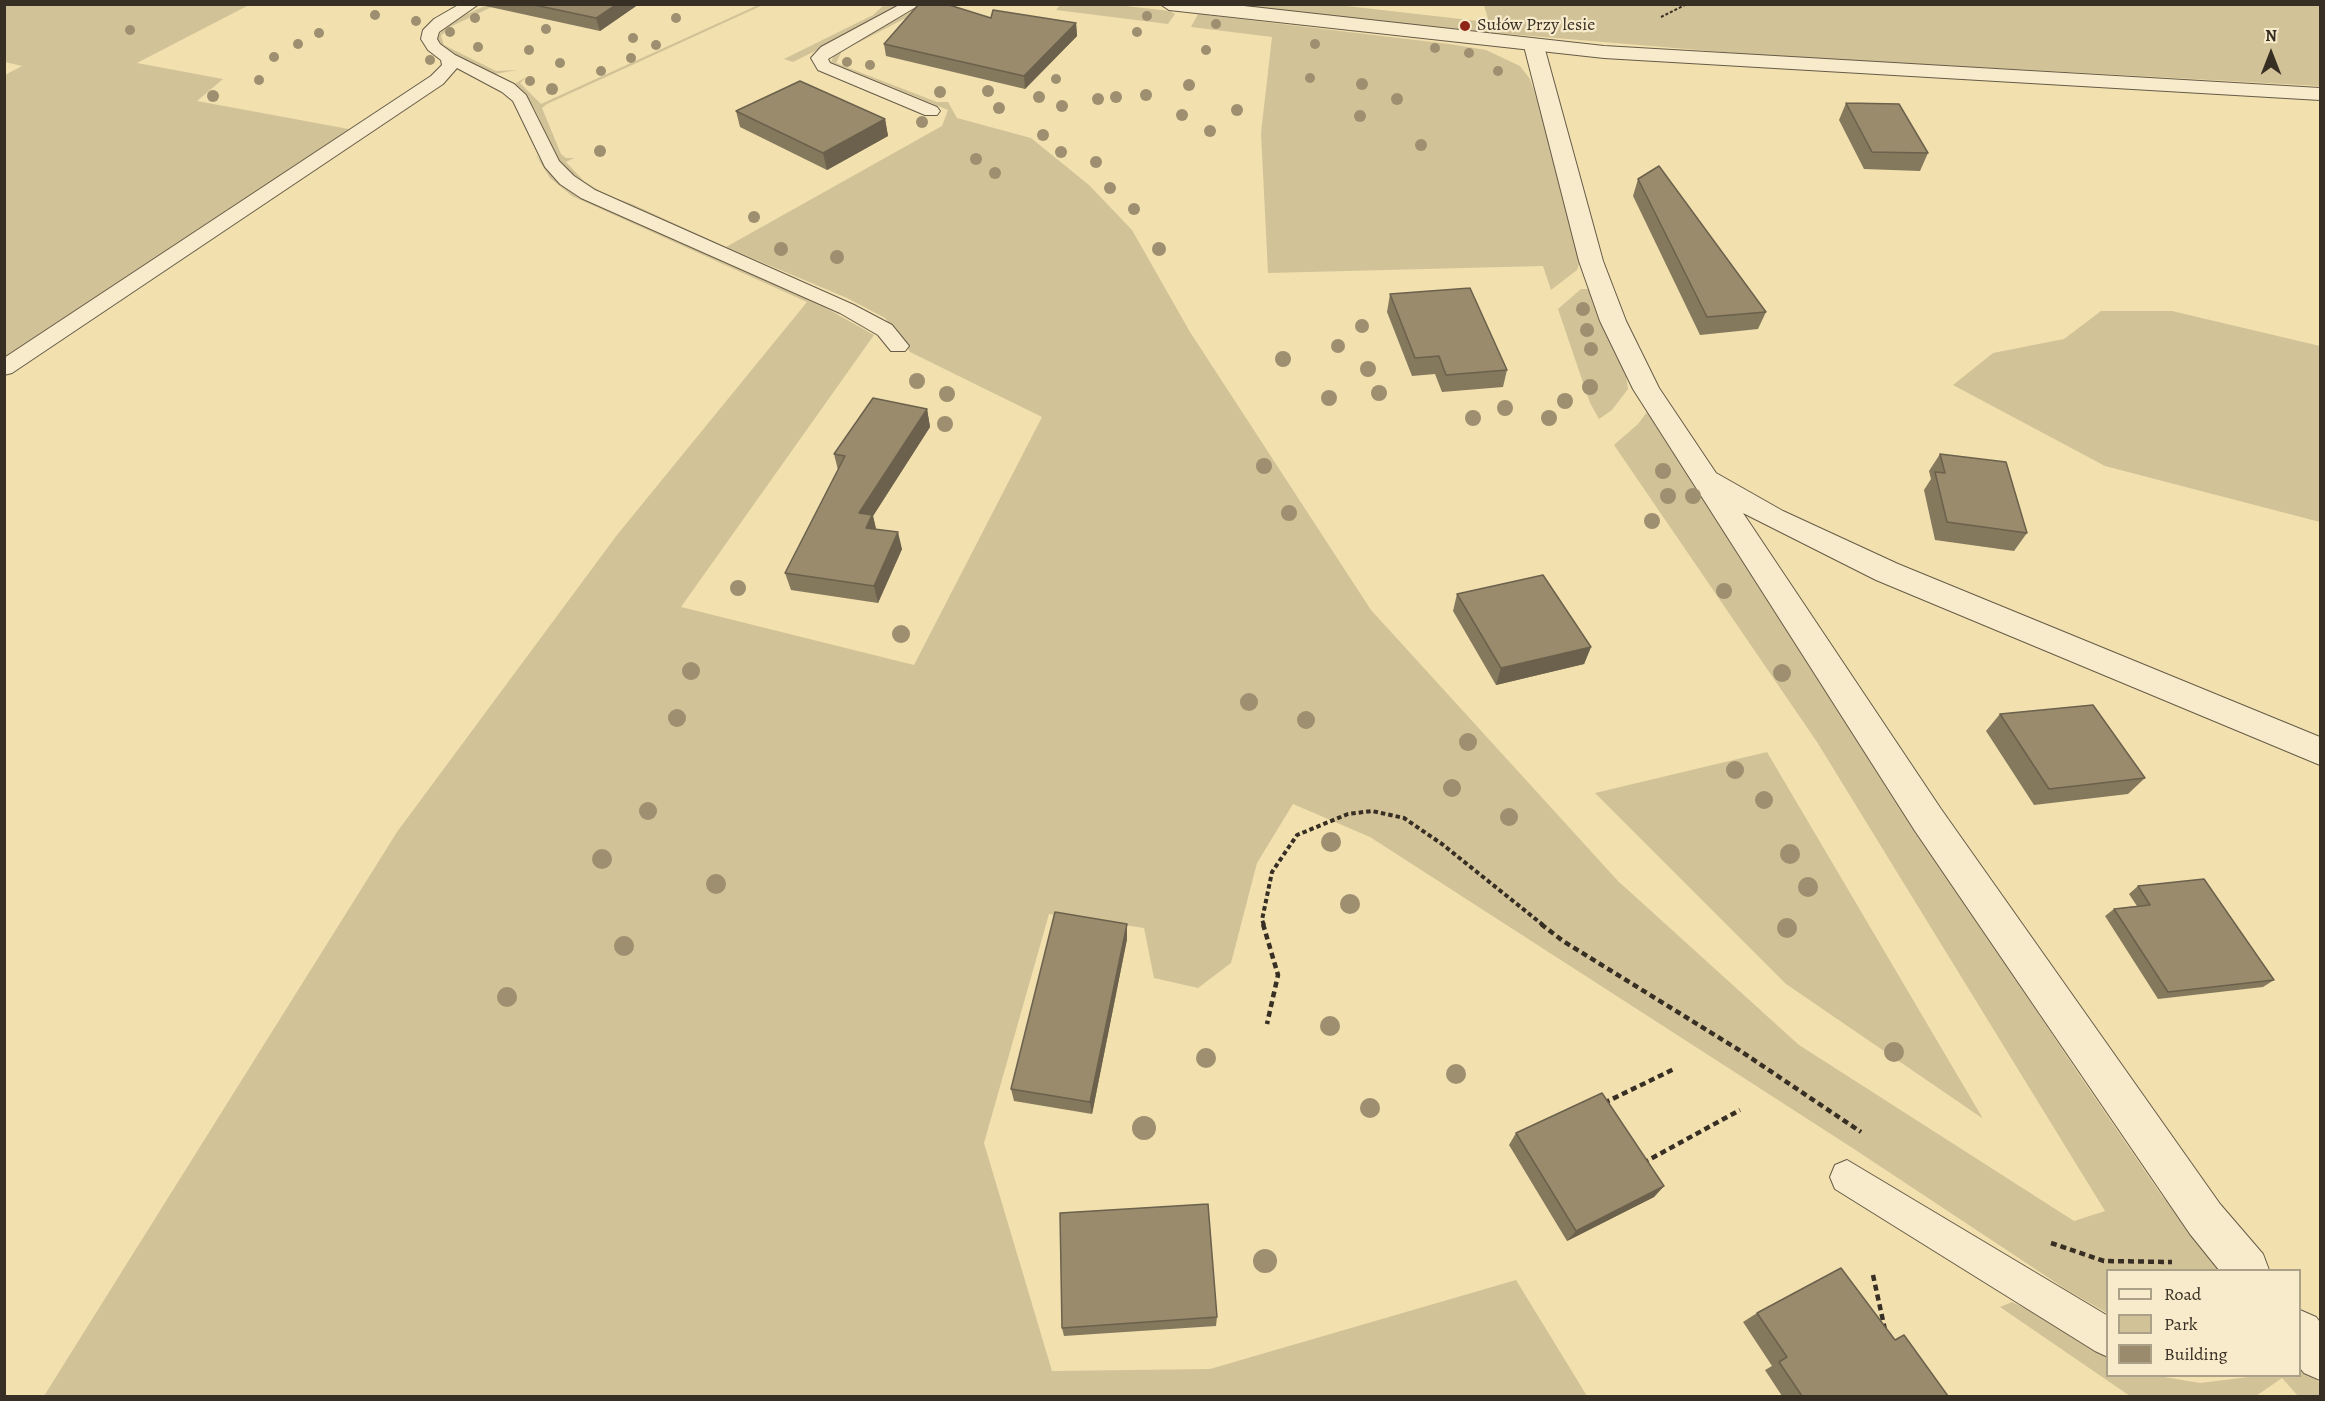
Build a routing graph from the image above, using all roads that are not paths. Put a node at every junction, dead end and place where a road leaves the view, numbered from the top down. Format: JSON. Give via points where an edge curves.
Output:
{"nodes":[{"id":1,"x":472,"y":4,"type":"edge"},
{"id":2,"x":914,"y":4,"type":"edge"},
{"id":3,"x":1169,"y":4,"type":"edge"},
{"id":4,"x":1534,"y":46,"type":"junction"},
{"id":5,"x":449,"y":58,"type":"junction"},
{"id":6,"x":2320,"y":94,"type":"edge"},
{"id":7,"x":931,"y":111,"type":"dead end"},
{"id":8,"x":898,"y":346,"type":"dead end"},
{"id":9,"x":4,"y":368,"type":"edge"},
{"id":10,"x":1704,"y":477,"type":"junction"},
{"id":11,"x":2320,"y":751,"type":"edge"},
{"id":12,"x":1847,"y":1177,"type":"dead end"},
{"id":13,"x":2246,"y":1269,"type":"edge"},
{"id":14,"x":2301,"y":1334,"type":"edge"},
{"id":15,"x":2106,"y":1337,"type":"edge"},
{"id":16,"x":2320,"y":1357,"type":"edge"}],
"edges":[{"from":1,"to":5,"type":"lane","via":[[431,30],[429,39],[434,47]]},
{"from":2,"to":7,"type":"lane","via":[[827,50],[819,58],[824,66]]},
{"from":3,"to":4,"type":"street"},
{"from":4,"to":6,"type":"street","via":[[1812,66]]},
{"from":4,"to":10,"type":"street","via":[[1591,261],[1613,321],[1646,389]]},
{"from":5,"to":8,"type":"lane","via":[[508,88],[520,99],[551,163],[588,194],[795,284],[885,330]]},
{"from":5,"to":9,"type":"lane","via":[[450,66],[438,80]]},
{"from":10,"to":11,"type":"street","via":[[1773,518],[1887,572]]},
{"from":10,"to":13,"type":"street","via":[[1928,820],[2205,1219]]},
{"from":12,"to":15,"type":"lane"},
{"from":14,"to":16,"type":"street"}]}
